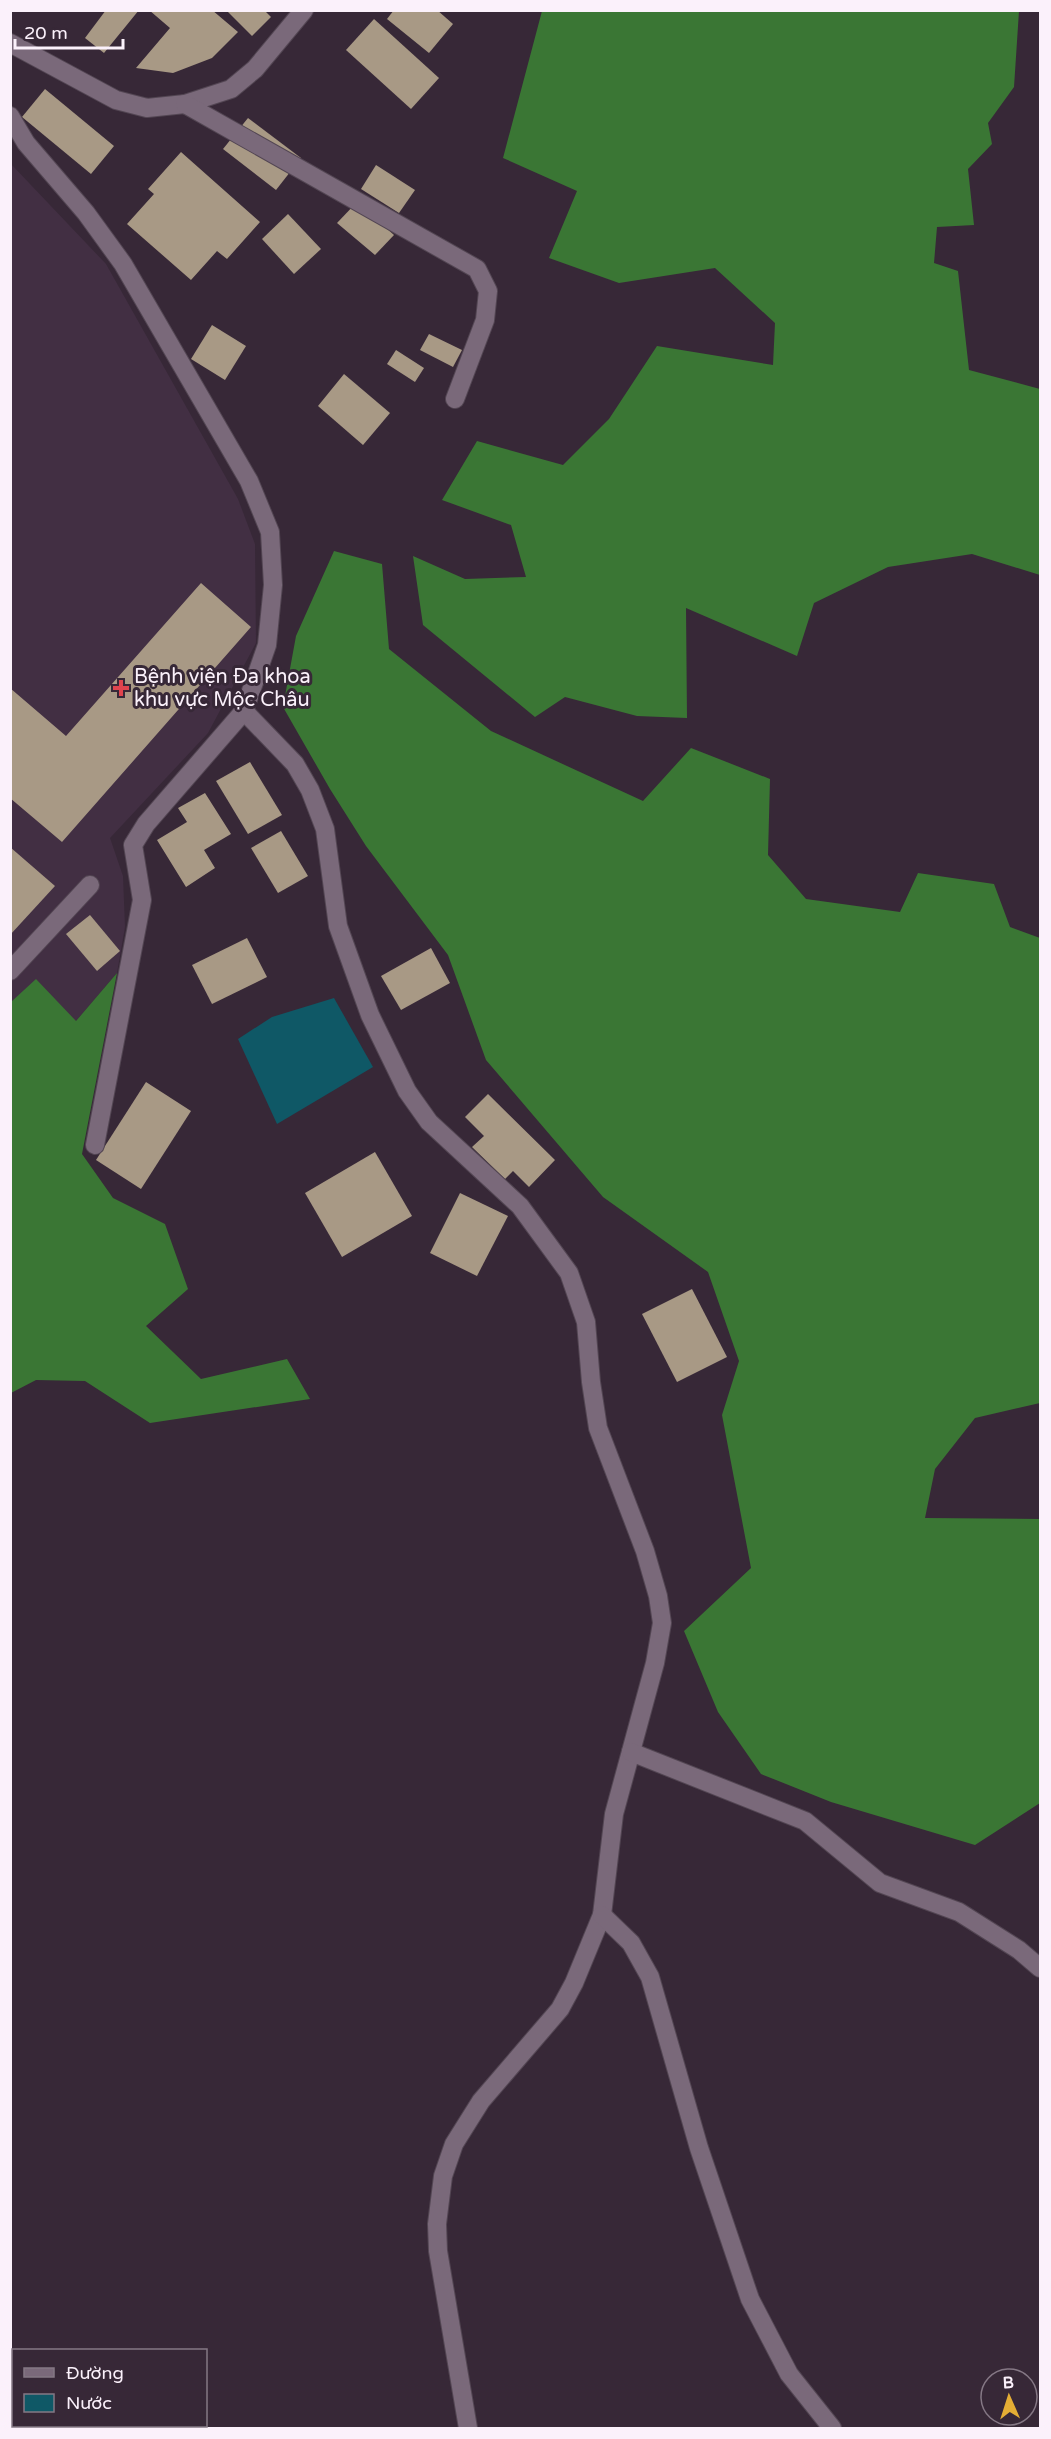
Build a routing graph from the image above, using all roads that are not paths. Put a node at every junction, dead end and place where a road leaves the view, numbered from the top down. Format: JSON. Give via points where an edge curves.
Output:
{"nodes":[{"id":1,"x":304,"y":10,"type":"edge"},
{"id":2,"x":10,"y":43,"type":"edge"},
{"id":3,"x":186,"y":104,"type":"junction"},
{"id":4,"x":10,"y":116,"type":"edge"},
{"id":5,"x":455,"y":399,"type":"dead end"},
{"id":6,"x":244,"y":711,"type":"junction"},
{"id":7,"x":90,"y":885,"type":"dead end"},
{"id":8,"x":10,"y":970,"type":"edge"},
{"id":9,"x":95,"y":1145,"type":"dead end"},
{"id":10,"x":631,"y":1752,"type":"junction"},
{"id":11,"x":602,"y":1915,"type":"junction"},
{"id":12,"x":1041,"y":1968,"type":"edge"},
{"id":13,"x":468,"y":2428,"type":"edge"},
{"id":14,"x":832,"y":2428,"type":"edge"}],
"edges":[{"from":1,"to":3,"type":"street","via":[[255,69],[231,89]]},
{"from":2,"to":3,"type":"street","via":[[116,100],[147,108]]},
{"from":3,"to":5,"type":"street","via":[[477,269],[488,291],[485,320]]},
{"from":4,"to":6,"type":"street","via":[[26,143],[86,213],[123,264],[249,482],[270,532],[273,585],[267,645]]},
{"from":6,"to":9,"type":"street","via":[[146,824],[133,845],[142,900]]},
{"from":6,"to":10,"type":"street","via":[[295,764],[310,790],[325,829],[338,926],[370,1015],[407,1091],[429,1122],[520,1206],[569,1273],[586,1322],[598,1428],[645,1551],[662,1623]]},
{"from":7,"to":8,"type":"street"},
{"from":10,"to":11,"type":"street","via":[[614,1814]]},
{"from":10,"to":12,"type":"street","via":[[805,1821],[880,1883],[959,1912]]},
{"from":11,"to":13,"type":"street","via":[[560,2009],[481,2101],[454,2144],[443,2176],[438,2251]]},
{"from":11,"to":14,"type":"street","via":[[631,1943],[650,1977],[699,2148],[750,2299],[789,2374]]}]}
